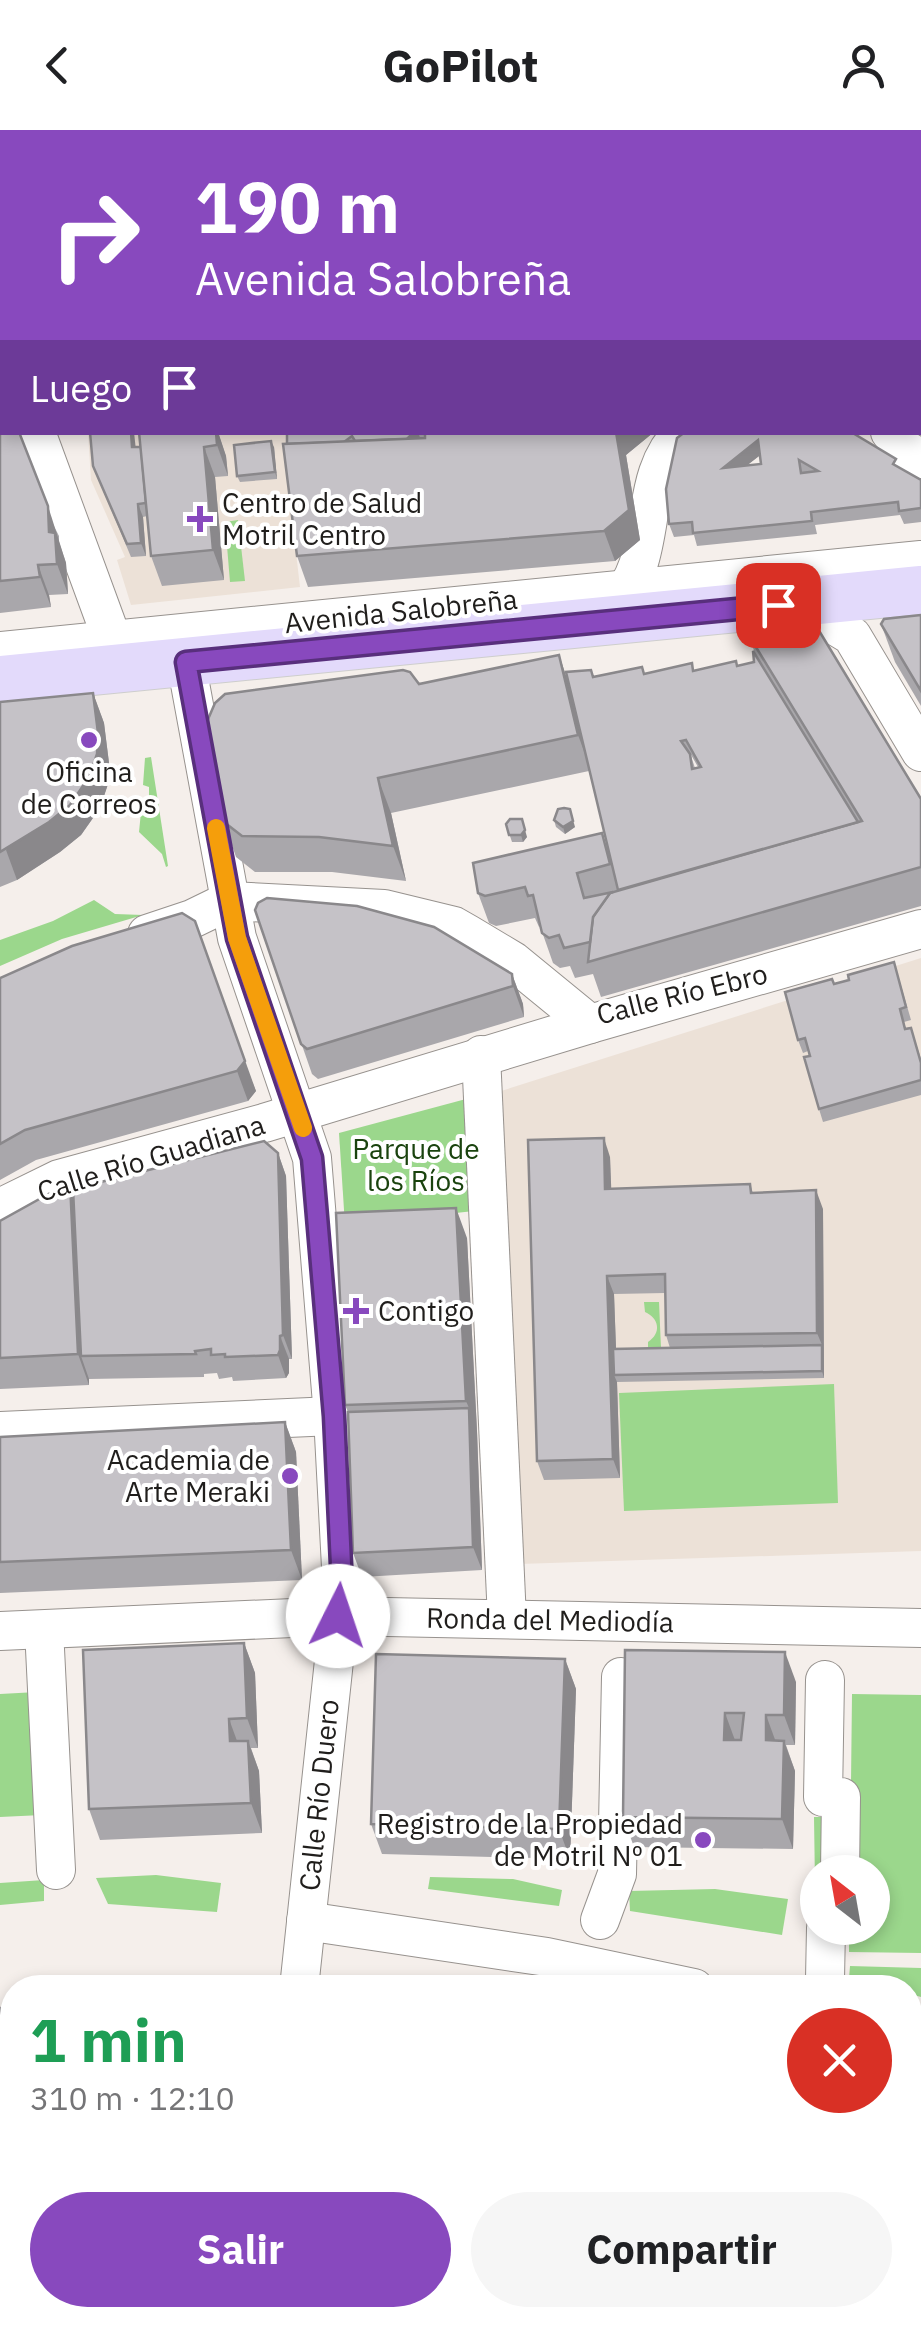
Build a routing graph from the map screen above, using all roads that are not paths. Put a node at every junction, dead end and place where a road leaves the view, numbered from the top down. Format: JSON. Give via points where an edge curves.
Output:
{"nodes":[{"id":1,"x":37,"y":435,"type":"edge"},
{"id":2,"x":680,"y":435,"type":"edge"},
{"id":3,"x":892,"y":435,"type":"edge"},
{"id":4,"x":921,"y":459,"type":"edge"},
{"id":5,"x":921,"y":560,"type":"edge"},
{"id":6,"x":630,"y":590,"type":"junction"},
{"id":7,"x":921,"y":590,"type":"edge"},
{"id":8,"x":810,"y":601,"type":"junction"},
{"id":9,"x":594,"y":623,"type":"junction"},
{"id":10,"x":0,"y":651,"type":"edge"},
{"id":11,"x":117,"y":654,"type":"junction"},
{"id":12,"x":186,"y":662,"type":"junction"},
{"id":13,"x":0,"y":680,"type":"edge"},
{"id":14,"x":921,"y":752,"type":"edge"},
{"id":15,"x":229,"y":900,"type":"junction"},
{"id":16,"x":921,"y":930,"type":"edge"},
{"id":17,"x":119,"y":943,"type":"edge"},
{"id":18,"x":590,"y":1024,"type":"junction"},
{"id":19,"x":481,"y":1055,"type":"junction"},
{"id":20,"x":298,"y":1113,"type":"junction"},
{"id":21,"x":0,"y":1208,"type":"edge"},
{"id":22,"x":334,"y":1416,"type":"junction"},
{"id":23,"x":0,"y":1431,"type":"edge"},
{"id":24,"x":338,"y":1616,"type":"junction"},
{"id":25,"x":507,"y":1619,"type":"junction"},
{"id":26,"x":921,"y":1628,"type":"edge"},
{"id":27,"x":0,"y":1631,"type":"edge"},
{"id":28,"x":45,"y":1650,"type":"dead end"},
{"id":29,"x":621,"y":1677,"type":"edge"},
{"id":30,"x":826,"y":1680,"type":"dead end"},
{"id":31,"x":840,"y":1855,"type":"edge"},
{"id":32,"x":56,"y":1870,"type":"dead end"},
{"id":33,"x":600,"y":1920,"type":"dead end"},
{"id":34,"x":306,"y":1921,"type":"junction"},
{"id":35,"x":826,"y":1945,"type":"edge"},
{"id":36,"x":300,"y":1975,"type":"edge"},
{"id":37,"x":630,"y":1975,"type":"edge"},
{"id":38,"x":825,"y":1975,"type":"edge"}],
"edges":[{"from":1,"to":11,"type":"street"},
{"from":2,"to":6,"type":"street","via":[[667,448],[652,487],[648,532]]},
{"from":3,"to":4,"type":"street"},
{"from":5,"to":6,"type":"street","name":"Avenida Salobreña"},
{"from":6,"to":9,"type":"street"},
{"from":6,"to":11,"type":"street","name":"Avenida Salobreña"},
{"from":7,"to":8,"type":"main road","name":"Avenida Salobreña"},
{"from":8,"to":9,"type":"main road","name":"Avenida Salobreña"},
{"from":8,"to":14,"type":"street","via":[[819,616],[852,636]]},
{"from":9,"to":12,"type":"main road","name":"Avenida Salobreña"},
{"from":10,"to":11,"type":"street","name":"Avenida Salobreña"},
{"from":11,"to":12,"type":"main road","name":"Avenida Salobreña"},
{"from":11,"to":13,"type":"main road","name":"Avenida Salobreña"},
{"from":12,"to":15,"type":"street","name":"Calle Río Duero"},
{"from":15,"to":17,"type":"street","via":[[192,920]]},
{"from":15,"to":18,"type":"street","name":"Calle Río Ebro","via":[[384,909],[454,926],[513,961]]},
{"from":15,"to":20,"type":"street","name":"Calle Río Duero"},
{"from":16,"to":18,"type":"street","name":"Calle Río Ebro"},
{"from":18,"to":19,"type":"street","name":"Calle Río Guadiana"},
{"from":19,"to":20,"type":"street","name":"Calle Río Guadiana"},
{"from":19,"to":25,"type":"street"},
{"from":20,"to":21,"type":"street","name":"Calle Río Guadiana","via":[[59,1180]]},
{"from":20,"to":22,"type":"street","name":"Calle Río Duero","via":[[312,1158]]},
{"from":22,"to":23,"type":"street"},
{"from":22,"to":24,"type":"street","name":"Calle Río Duero"},
{"from":24,"to":25,"type":"street","name":"Ronda del Mediodía"},
{"from":24,"to":27,"type":"street","name":"Ronda del Mediodía"},
{"from":24,"to":34,"type":"street","name":"Calle Río Duero"},
{"from":25,"to":26,"type":"street","name":"Ronda del Mediodía"},
{"from":28,"to":32,"type":"street"},
{"from":29,"to":33,"type":"street","via":[[617,1874]]},
{"from":30,"to":31,"type":"street","via":[[823,1796],[842,1797]]},
{"from":34,"to":36,"type":"street","name":"Calle Río Duero"},
{"from":34,"to":37,"type":"street"},
{"from":35,"to":38,"type":"street"}]}
